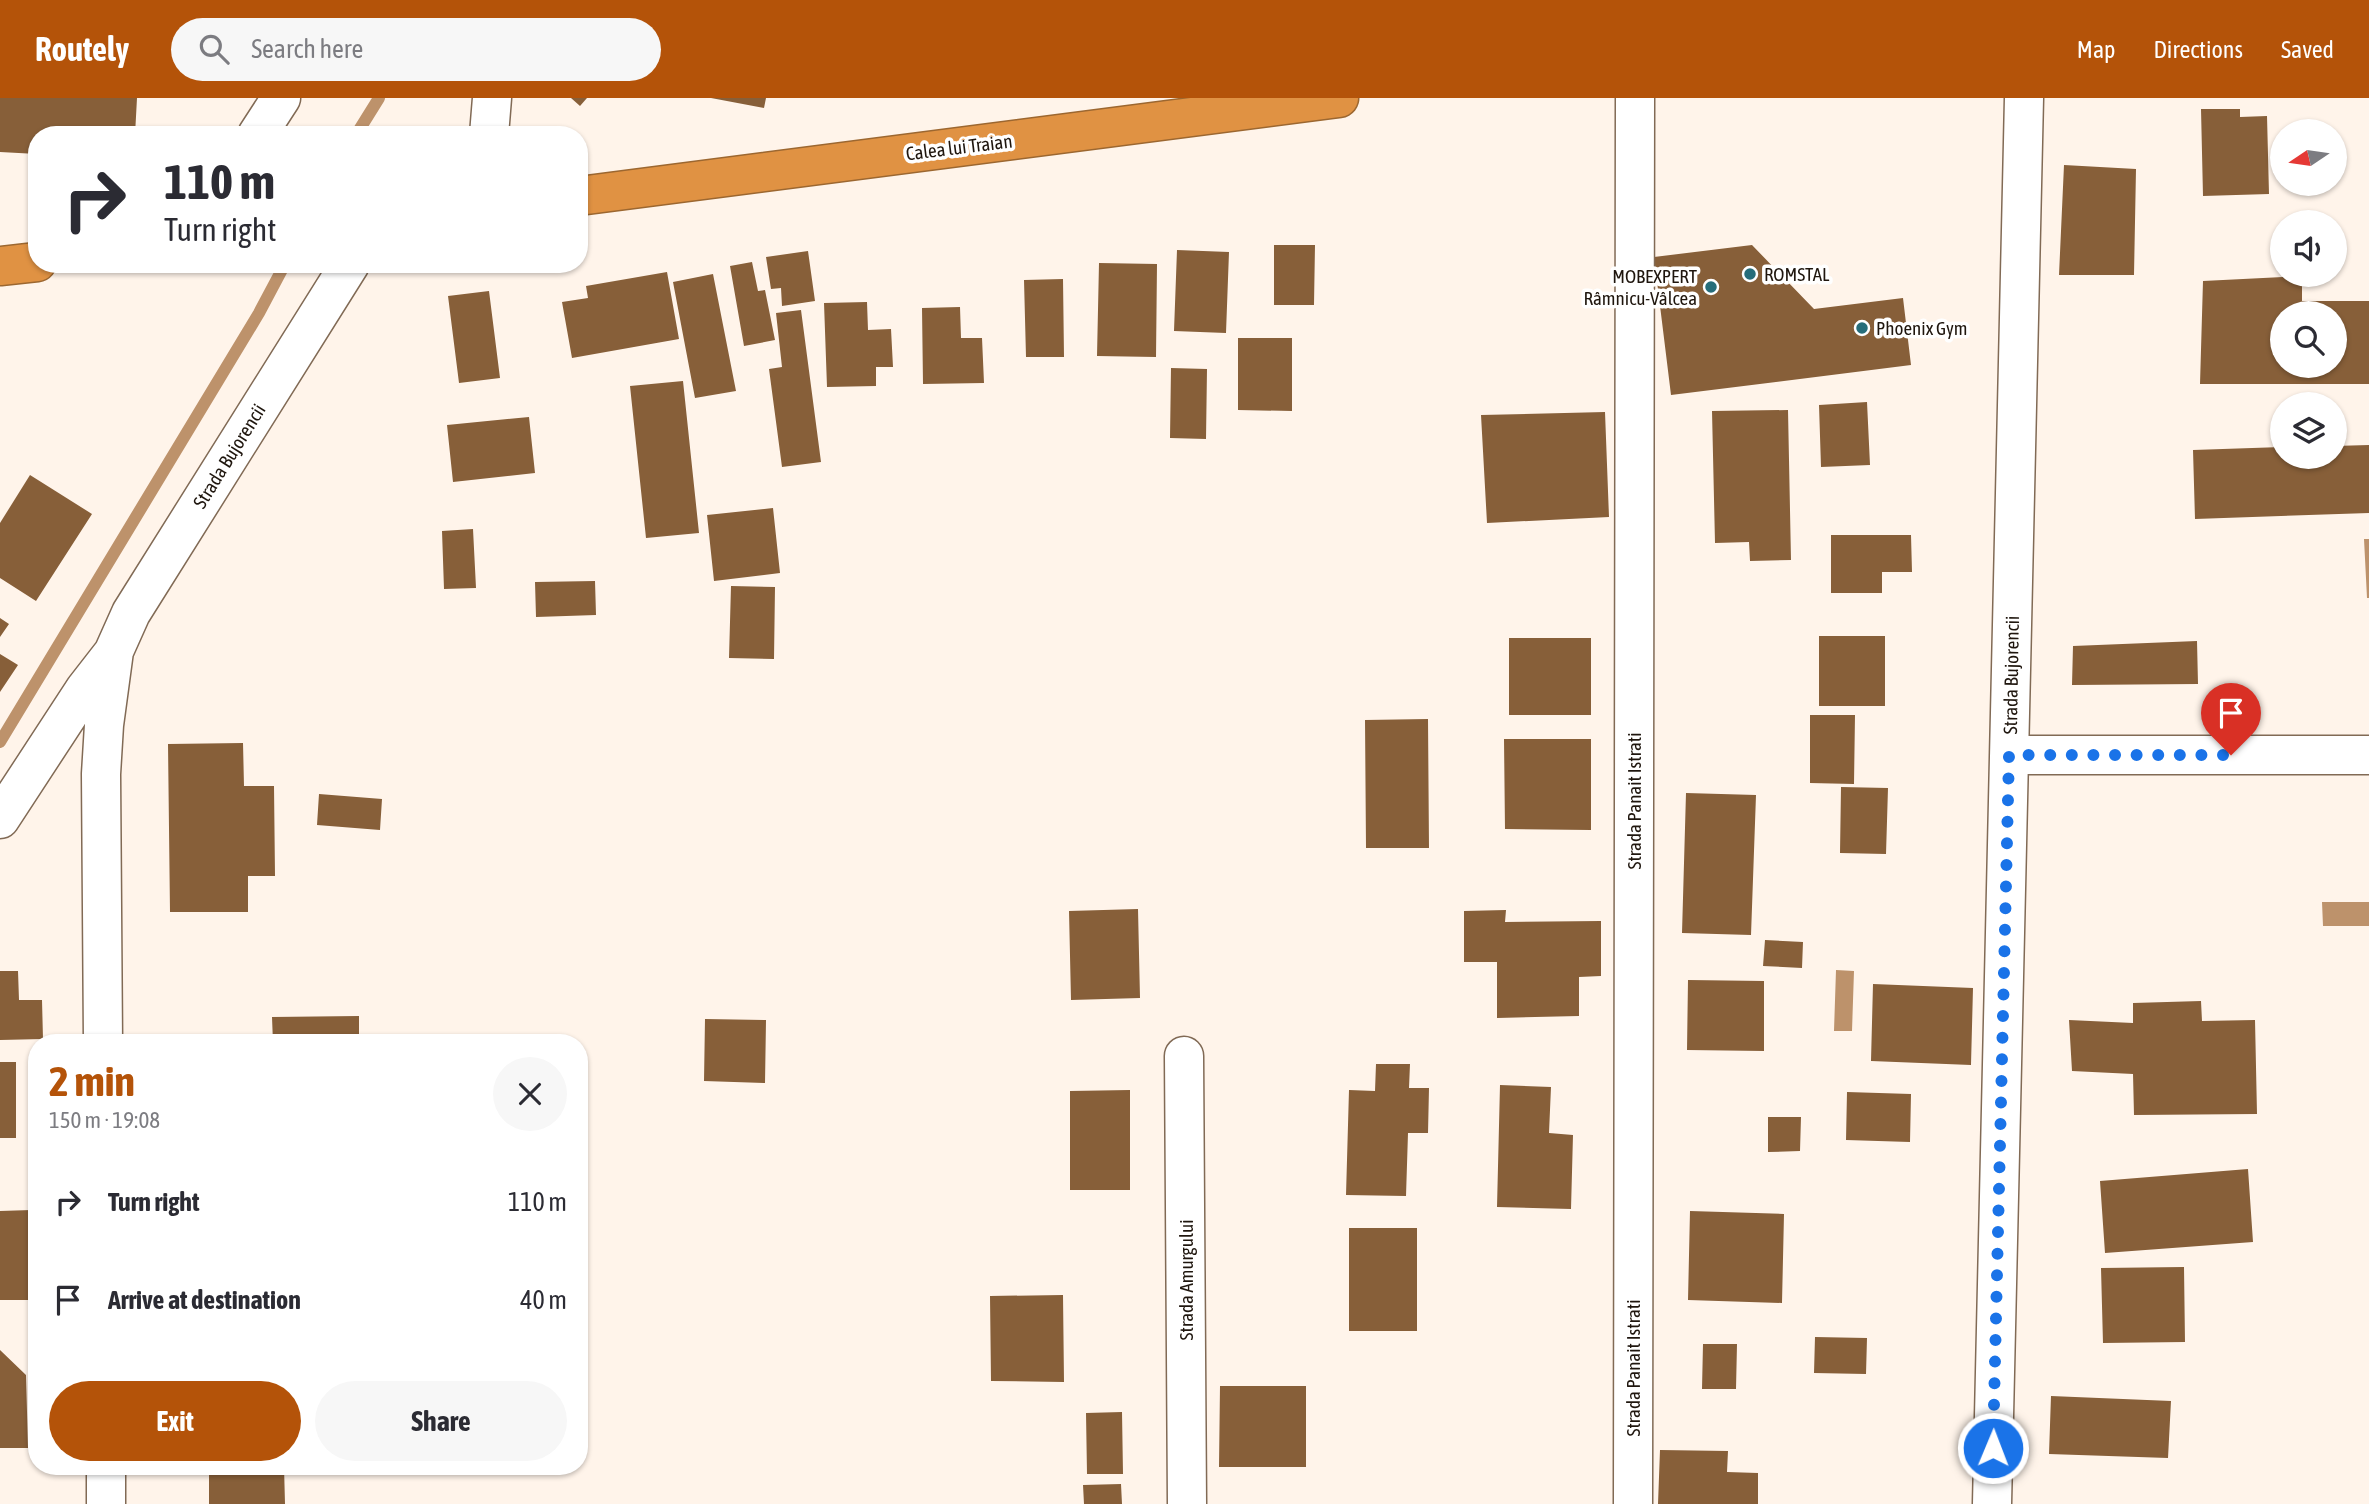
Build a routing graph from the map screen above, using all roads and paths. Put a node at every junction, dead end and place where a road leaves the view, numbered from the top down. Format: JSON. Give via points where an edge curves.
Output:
{"nodes":[{"id":1,"x":281,"y":98,"type":"edge"},
{"id":2,"x":492,"y":98,"type":"edge"},
{"id":3,"x":1339,"y":98,"type":"edge"},
{"id":4,"x":1635,"y":98,"type":"edge"},
{"id":5,"x":2024,"y":98,"type":"edge"},
{"id":6,"x":1225,"y":106,"type":"edge"},
{"id":7,"x":263,"y":126,"type":"edge"},
{"id":8,"x":490,"y":126,"type":"edge"},
{"id":9,"x":588,"y":195,"type":"edge"},
{"id":10,"x":344,"y":273,"type":"edge"},
{"id":11,"x":114,"y":651,"type":"junction"},
{"id":12,"x":2009,"y":755,"type":"junction"},
{"id":13,"x":2369,"y":755,"type":"edge"},
{"id":14,"x":0,"y":819,"type":"edge"},
{"id":15,"x":103,"y":1034,"type":"edge"},
{"id":16,"x":1184,"y":1056,"type":"dead end"},
{"id":17,"x":106,"y":1475,"type":"edge"},
{"id":18,"x":106,"y":1504,"type":"edge"},
{"id":19,"x":1187,"y":1504,"type":"edge"},
{"id":20,"x":1633,"y":1504,"type":"edge"},
{"id":21,"x":1992,"y":1504,"type":"edge"}],
"edges":[{"from":1,"to":7,"type":"street"},
{"from":2,"to":8,"type":"street"},
{"from":3,"to":6,"type":"highway","name":"Calea lui Traian"},
{"from":4,"to":20,"type":"street","name":"Strada Panait Istrati"},
{"from":5,"to":12,"type":"street","name":"Strada Bujorencii"},
{"from":6,"to":9,"type":"highway","name":"Calea lui Traian"},
{"from":10,"to":11,"type":"street","name":"Strada Bujorencii","via":[[131,613]]},
{"from":11,"to":14,"type":"street","name":"Strada Bujorencii"},
{"from":11,"to":15,"type":"street","name":"Strada Bujorencii","via":[[101,774]]},
{"from":12,"to":13,"type":"street"},
{"from":12,"to":21,"type":"street","name":"Strada Bujorencii"},
{"from":16,"to":19,"type":"street","name":"Strada Amurgului"},
{"from":17,"to":18,"type":"street"}]}
